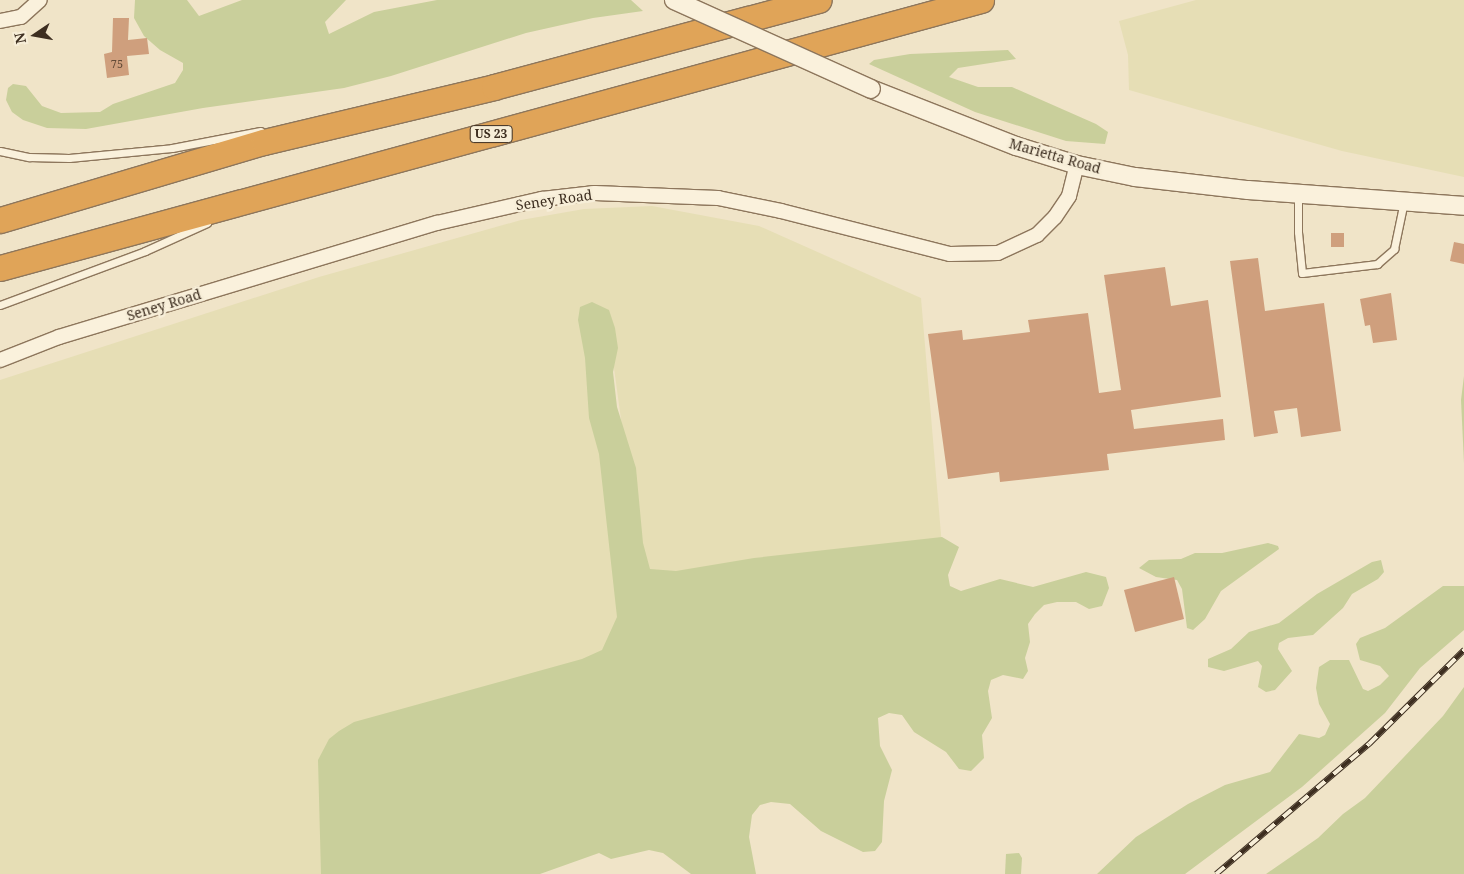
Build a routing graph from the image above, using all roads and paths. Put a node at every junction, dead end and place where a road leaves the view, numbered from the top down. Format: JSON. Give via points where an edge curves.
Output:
{"nodes":[{"id":1,"x":40,"y":0,"type":"edge"},
{"id":2,"x":674,"y":0,"type":"edge"},
{"id":3,"x":819,"y":0,"type":"edge"},
{"id":4,"x":982,"y":0,"type":"edge"},
{"id":5,"x":0,"y":22,"type":"edge"},
{"id":6,"x":494,"y":87,"type":"junction"},
{"id":7,"x":309,"y":122,"type":"dead end"},
{"id":8,"x":270,"y":129,"type":"dead end"},
{"id":9,"x":0,"y":151,"type":"edge"},
{"id":10,"x":1077,"y":164,"type":"junction"},
{"id":11,"x":1298,"y":194,"type":"junction"},
{"id":12,"x":266,"y":196,"type":"junction"},
{"id":13,"x":1404,"y":200,"type":"junction"},
{"id":14,"x":1464,"y":206,"type":"edge"},
{"id":15,"x":0,"y":220,"type":"edge"},
{"id":16,"x":0,"y":268,"type":"edge"},
{"id":17,"x":0,"y":305,"type":"edge"},
{"id":18,"x":0,"y":360,"type":"edge"}],
"edges":[{"from":1,"to":5,"type":"street","via":[[21,17]]},
{"from":2,"to":10,"type":"street","name":"Marietta Road","bridge":true,"via":[[957,125]]},
{"from":3,"to":6,"type":"highway"},
{"from":4,"to":12,"type":"highway","number":"US 23"},
{"from":6,"to":7,"type":"lane"},
{"from":6,"to":15,"type":"highway","via":[[264,142]]},
{"from":8,"to":9,"type":"lane","via":[[172,148],[109,155],[29,157]]},
{"from":10,"to":11,"type":"street","name":"Marietta Road","via":[[1145,178]]},
{"from":10,"to":18,"type":"street","name":"Seney Road","via":[[1069,196],[1055,217],[1037,235],[998,253],[950,254],[718,198],[596,193],[542,199],[437,223],[77,332]]},
{"from":11,"to":13,"type":"street","name":"Marietta Road"},
{"from":11,"to":13,"type":"lane","via":[[1302,273],[1377,264],[1394,249]]},
{"from":12,"to":16,"type":"highway","number":"US 23"},
{"from":12,"to":17,"type":"lane","via":[[145,251]]},
{"from":13,"to":14,"type":"street","name":"Marietta Road"}]}
